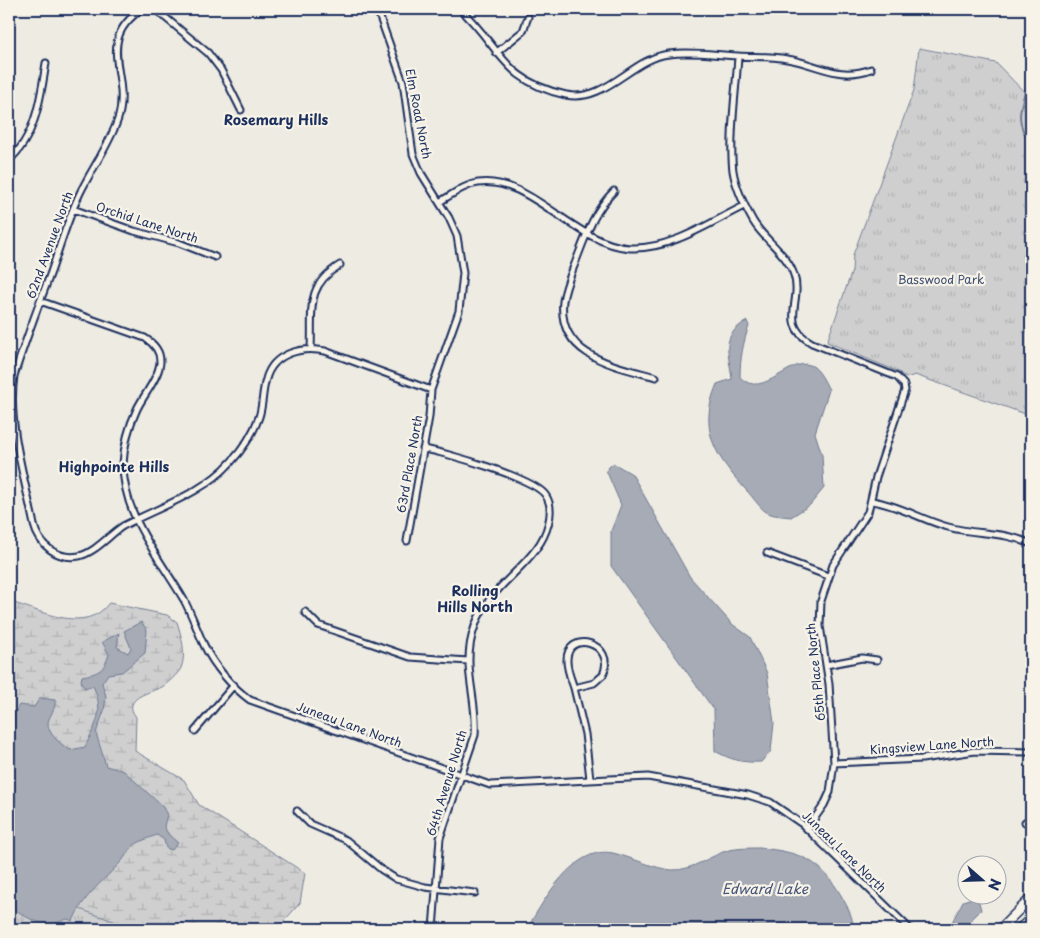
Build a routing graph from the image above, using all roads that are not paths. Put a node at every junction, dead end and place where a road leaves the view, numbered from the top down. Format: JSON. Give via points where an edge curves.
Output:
{"nodes":[{"id":1,"x":142,"y":9,"type":"edge"},
{"id":2,"x":155,"y":9,"type":"edge"},
{"id":3,"x":377,"y":9,"type":"edge"},
{"id":4,"x":460,"y":9,"type":"edge"},
{"id":5,"x":528,"y":17,"type":"dead end"},
{"id":6,"x":496,"y":53,"type":"junction"},
{"id":7,"x":738,"y":56,"type":"junction"},
{"id":8,"x":46,"y":62,"type":"dead end"},
{"id":9,"x":871,"y":69,"type":"dead end"},
{"id":10,"x":241,"y":110,"type":"dead end"},
{"id":11,"x":9,"y":160,"type":"edge"},
{"id":12,"x":614,"y":191,"type":"dead end"},
{"id":13,"x":441,"y":201,"type":"junction"},
{"id":14,"x":744,"y":206,"type":"junction"},
{"id":15,"x":73,"y":209,"type":"junction"},
{"id":16,"x":586,"y":233,"type":"junction"},
{"id":17,"x":215,"y":257,"type":"dead end"},
{"id":18,"x":340,"y":266,"type":"dead end"},
{"id":19,"x":40,"y":301,"type":"junction"},
{"id":20,"x":310,"y":349,"type":"junction"},
{"id":21,"x":656,"y":377,"type":"dead end"},
{"id":22,"x":431,"y":390,"type":"junction"},
{"id":23,"x":423,"y":449,"type":"junction"},
{"id":24,"x":872,"y":501,"type":"junction"},
{"id":25,"x":136,"y":520,"type":"junction"},
{"id":26,"x":407,"y":542,"type":"dead end"},
{"id":27,"x":1031,"y":544,"type":"edge"},
{"id":28,"x":767,"y":553,"type":"dead end"},
{"id":29,"x":828,"y":576,"type":"junction"},
{"id":30,"x":305,"y":612,"type":"dead end"},
{"id":31,"x":877,"y":660,"type":"dead end"},
{"id":32,"x":468,"y":661,"type":"junction"},
{"id":33,"x":826,"y":665,"type":"junction"},
{"id":34,"x":234,"y":685,"type":"junction"},
{"id":35,"x":574,"y":688,"type":"junction"},
{"id":36,"x":195,"y":731,"type":"dead end"},
{"id":37,"x":1031,"y":752,"type":"edge"},
{"id":38,"x":834,"y":762,"type":"junction"},
{"id":39,"x":461,"y":776,"type":"junction"},
{"id":40,"x":590,"y":780,"type":"junction"},
{"id":41,"x":297,"y":811,"type":"dead end"},
{"id":42,"x":1031,"y":818,"type":"edge"},
{"id":43,"x":1025,"y":822,"type":"dead end"},
{"id":44,"x":807,"y":829,"type":"junction"},
{"id":45,"x":435,"y":889,"type":"junction"},
{"id":46,"x":475,"y":893,"type":"dead end"},
{"id":47,"x":1031,"y":898,"type":"edge"},
{"id":48,"x":1031,"y":918,"type":"edge"},
{"id":49,"x":433,"y":929,"type":"edge"},
{"id":50,"x":910,"y":929,"type":"edge"},
{"id":51,"x":1000,"y":929,"type":"edge"},
{"id":52,"x":1019,"y":929,"type":"edge"}],
"edges":[{"from":1,"to":15,"type":"street","name":"62nd Avenue North","via":[[126,21],[116,39],[115,60],[122,86],[121,105],[110,138]]},
{"from":2,"to":10,"type":"street","via":[[208,53],[225,76]]},
{"from":3,"to":13,"type":"street","name":"Elm Road North","via":[[403,82],[413,154],[421,173]]},
{"from":4,"to":6,"type":"street"},
{"from":5,"to":6,"type":"street","via":[[523,31]]},
{"from":6,"to":7,"type":"street","via":[[514,72],[527,80],[557,92],[580,96],[603,88],[643,63],[667,54]]},
{"from":7,"to":9,"type":"street","via":[[785,58],[847,74]]},
{"from":7,"to":14,"type":"street","via":[[734,171]]},
{"from":8,"to":11,"type":"street","via":[[29,132]]},
{"from":12,"to":16,"type":"street","via":[[594,216]]},
{"from":13,"to":16,"type":"street","via":[[470,185],[486,182],[503,184],[520,191]]},
{"from":13,"to":22,"type":"street","name":"Elm Road North","via":[[456,236],[463,273],[462,292],[459,311]]},
{"from":14,"to":16,"type":"street","via":[[675,239],[645,248],[614,245]]},
{"from":14,"to":24,"type":"street","name":"65th Place North","via":[[790,267],[796,285],[793,318],[795,326],[806,339],[897,377],[904,384],[905,395],[876,477]]},
{"from":15,"to":17,"type":"street","name":"Orchid Lane North"},
{"from":15,"to":19,"type":"street","name":"62nd Avenue North"},
{"from":16,"to":21,"type":"street","via":[[564,295],[563,311],[569,333],[584,352],[594,358]]},
{"from":18,"to":20,"type":"street","via":[[325,274],[315,290]]},
{"from":19,"to":25,"type":"street","name":"Juneau Lane North","via":[[145,338],[156,347],[160,361],[155,379],[137,408],[125,444],[124,483]]},
{"from":19,"to":25,"type":"street","name":"62nd Avenue North","via":[[12,391],[14,422],[36,535],[50,550],[60,555],[80,556]]},
{"from":20,"to":22,"type":"street","via":[[325,351]]},
{"from":20,"to":25,"type":"street","name":"62nd Avenue North","via":[[290,353],[272,368],[266,377],[259,416],[252,433],[230,464],[200,486]]},
{"from":22,"to":23,"type":"street","name":"63rd Place North"},
{"from":23,"to":26,"type":"street","name":"63rd Place North"},
{"from":23,"to":32,"type":"street","name":"64th Avenue North","via":[[452,456],[540,488],[550,502],[549,520],[537,548],[490,597],[482,610],[470,640]]},
{"from":24,"to":27,"type":"street","via":[[950,528],[1005,535]]},
{"from":24,"to":29,"type":"street","name":"65th Place North","via":[[863,522],[840,552]]},
{"from":25,"to":34,"type":"street","name":"Juneau Lane North","via":[[186,602],[211,658]]},
{"from":28,"to":29,"type":"street"},
{"from":29,"to":33,"type":"street","name":"65th Place North","via":[[820,612]]},
{"from":30,"to":32,"type":"street","via":[[318,625],[395,652],[426,659]]},
{"from":31,"to":33,"type":"street","via":[[862,658]]},
{"from":32,"to":39,"type":"street","name":"64th Avenue North","via":[[476,720],[473,742]]},
{"from":33,"to":38,"type":"street","name":"65th Place North"},
{"from":34,"to":36,"type":"street"},
{"from":34,"to":39,"type":"street","name":"Juneau Lane North","via":[[257,704]]},
{"from":35,"to":35,"type":"street","via":[[600,679],[605,670],[598,646],[577,644],[570,649],[567,662]]},
{"from":35,"to":40,"type":"street","via":[[586,740]]},
{"from":37,"to":38,"type":"street","name":"Kingsview Lane North","via":[[975,751],[922,759]]},
{"from":38,"to":44,"type":"street","name":"65th Place North","via":[[830,792]]},
{"from":39,"to":40,"type":"street","name":"Juneau Lane North","via":[[505,786]]},
{"from":39,"to":45,"type":"street","name":"64th Avenue North","via":[[440,838]]},
{"from":40,"to":44,"type":"street","name":"Juneau Lane North","via":[[648,777],[748,794],[781,808]]},
{"from":41,"to":45,"type":"street","via":[[310,824],[346,840],[396,879]]},
{"from":42,"to":43,"type":"street"},
{"from":44,"to":50,"type":"street","name":"Juneau Lane North"},
{"from":45,"to":46,"type":"street"},
{"from":45,"to":49,"type":"street","name":"64th Avenue North"},
{"from":47,"to":51,"type":"main road"},
{"from":48,"to":52,"type":"main road"}]}
